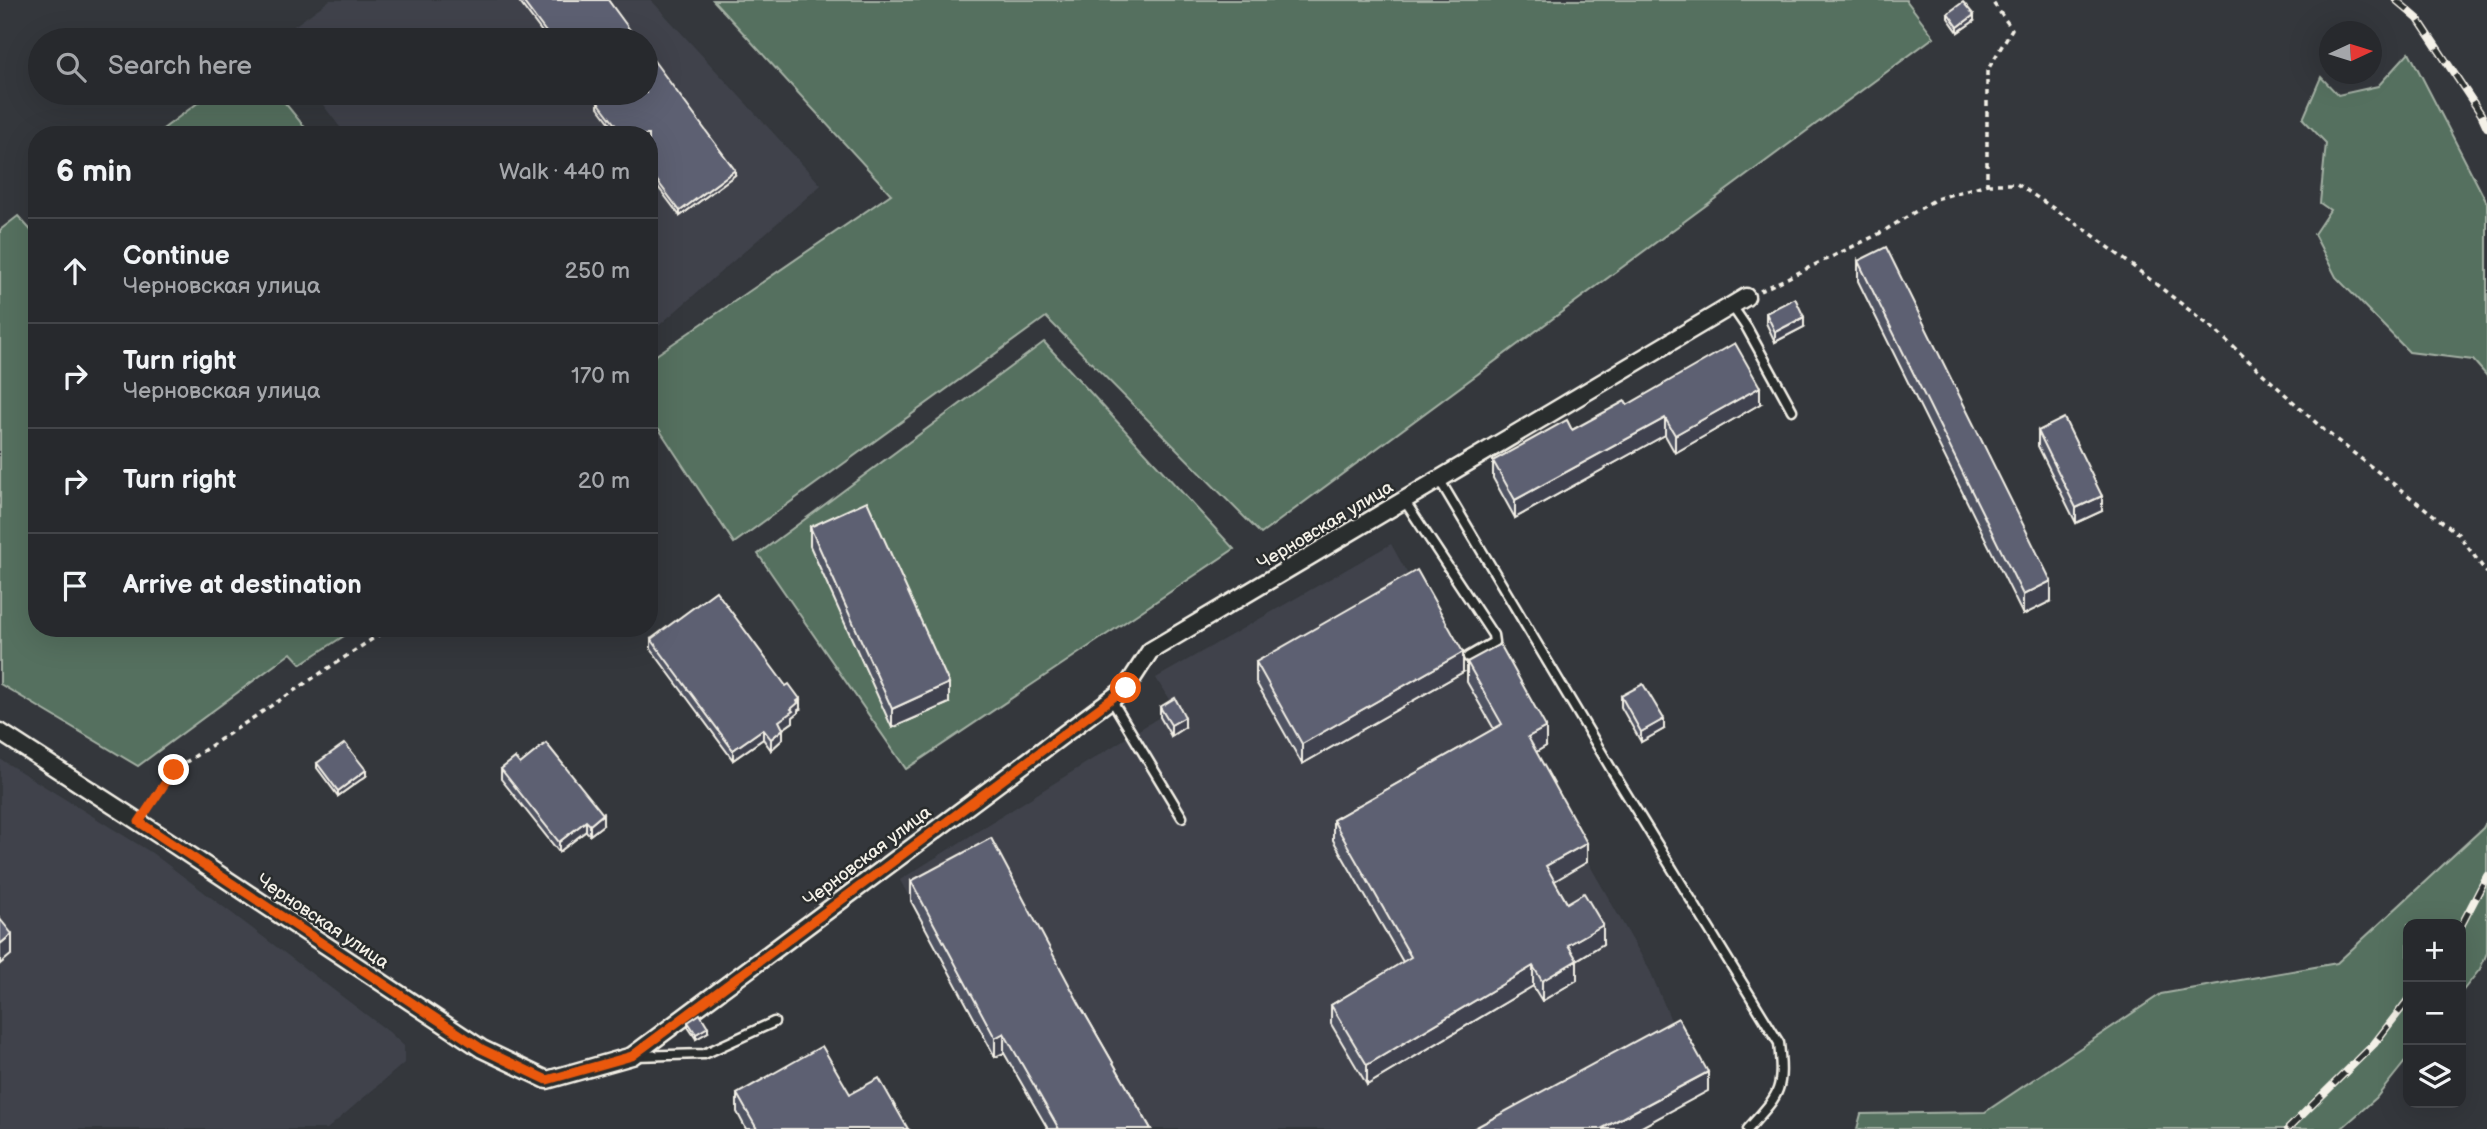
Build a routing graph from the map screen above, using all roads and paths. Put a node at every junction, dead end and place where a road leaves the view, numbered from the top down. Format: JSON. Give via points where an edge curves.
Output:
{"nodes":[{"id":1,"x":1991,"y":0,"type":"edge"},
{"id":2,"x":1987,"y":184,"type":"junction"},
{"id":3,"x":1739,"y":301,"type":"junction"},
{"id":4,"x":1792,"y":410,"type":"dead end"},
{"id":5,"x":1439,"y":479,"type":"junction"},
{"id":6,"x":1404,"y":500,"type":"junction"},
{"id":7,"x":2487,"y":573,"type":"edge"},
{"id":8,"x":375,"y":637,"type":"edge"},
{"id":9,"x":1468,"y":657,"type":"dead end"},
{"id":10,"x":1111,"y":699,"type":"junction"},
{"id":11,"x":0,"y":732,"type":"edge"},
{"id":12,"x":1182,"y":817,"type":"dead end"},
{"id":13,"x":139,"y":822,"type":"junction"},
{"id":14,"x":774,"y":1022,"type":"dead end"},
{"id":15,"x":632,"y":1056,"type":"junction"},
{"id":16,"x":1748,"y":1129,"type":"edge"}],
"edges":[{"from":1,"to":2,"type":"path","via":[[2012,29],[1987,71]]},
{"from":2,"to":3,"type":"path","via":[[1936,199],[1877,235]]},
{"from":2,"to":7,"type":"path","via":[[2017,184],[2088,232],[2215,330],[2324,430],[2458,534]]},
{"from":3,"to":4,"type":"lane","via":[[1747,328]]},
{"from":3,"to":5,"type":"street","name":"Черновская улица"},
{"from":5,"to":6,"type":"street","name":"Черновская улица"},
{"from":5,"to":16,"type":"lane","via":[[1779,1043],[1780,1089]]},
{"from":6,"to":9,"type":"lane","via":[[1493,635],[1494,642]]},
{"from":6,"to":10,"type":"street","name":"Черновская улица","via":[[1150,651],[1126,688]]},
{"from":8,"to":13,"type":"path","via":[[174,770]]},
{"from":10,"to":12,"type":"lane"},
{"from":10,"to":15,"type":"street","name":"Черновская улица"},
{"from":11,"to":13,"type":"street","name":"Черновская улица"},
{"from":13,"to":15,"type":"street","name":"Черновская улица","via":[[482,1049],[547,1080]]},
{"from":14,"to":15,"type":"lane","via":[[704,1054]]}]}
